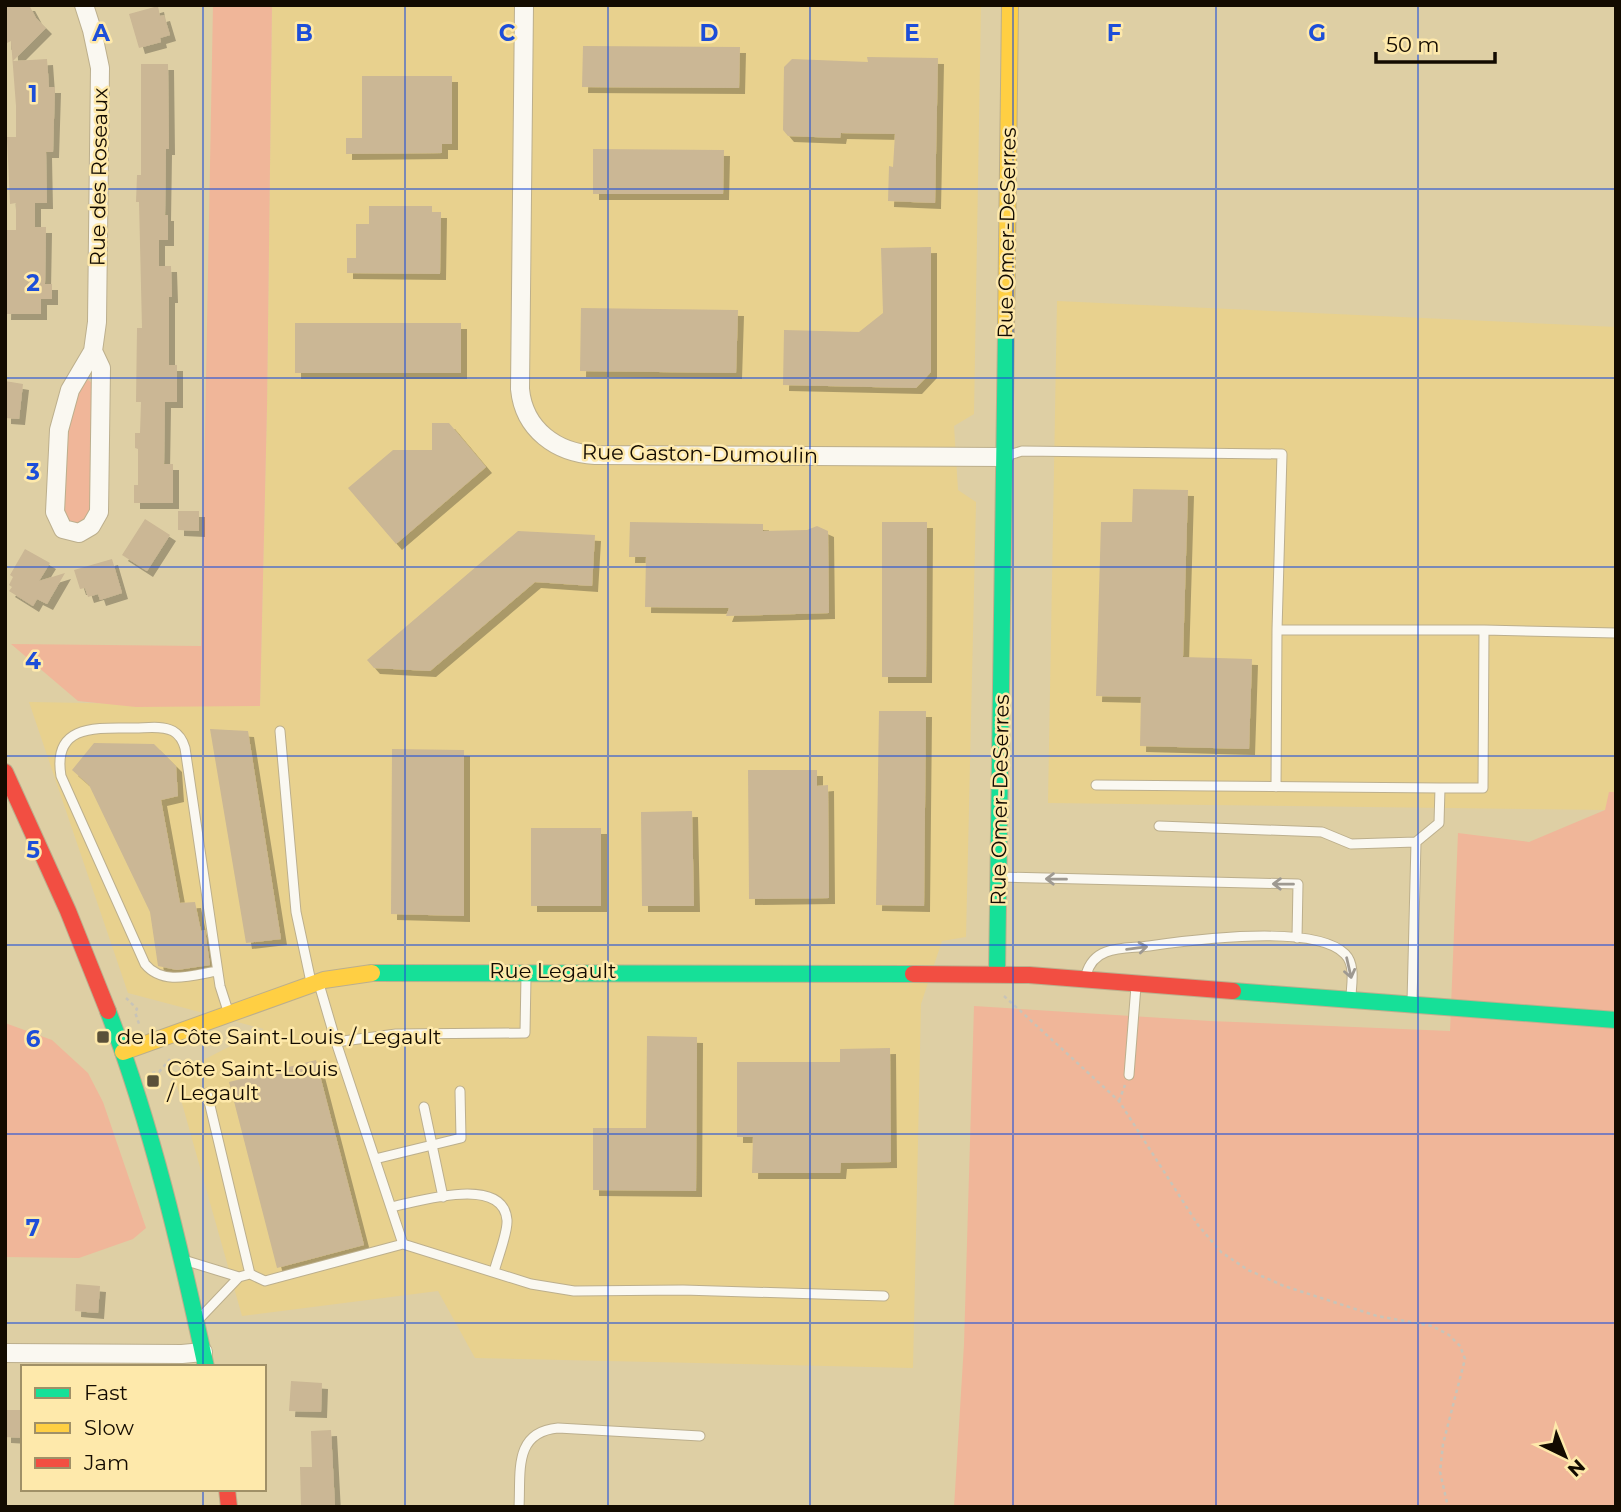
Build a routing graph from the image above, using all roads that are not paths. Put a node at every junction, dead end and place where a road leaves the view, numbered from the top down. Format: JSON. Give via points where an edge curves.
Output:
{"nodes":[{"id":1,"x":84,"y":5,"type":"edge"},
{"id":2,"x":524,"y":5,"type":"edge"},
{"id":3,"x":1010,"y":5,"type":"edge"},
{"id":4,"x":93,"y":351,"type":"junction"},
{"id":5,"x":1004,"y":457,"type":"junction"},
{"id":6,"x":1277,"y":630,"type":"junction"},
{"id":7,"x":1484,"y":630,"type":"junction"},
{"id":8,"x":1616,"y":633,"type":"edge"},
{"id":9,"x":280,"y":732,"type":"dead end"},
{"id":10,"x":5,"y":772,"type":"edge"},
{"id":11,"x":1096,"y":785,"type":"dead end"},
{"id":12,"x":1276,"y":787,"type":"junction"},
{"id":13,"x":1440,"y":788,"type":"junction"},
{"id":14,"x":13,"y":808,"type":"edge"},
{"id":15,"x":1158,"y":826,"type":"dead end"},
{"id":16,"x":1416,"y":842,"type":"junction"},
{"id":17,"x":1000,"y":877,"type":"junction"},
{"id":18,"x":1297,"y":938,"type":"junction"},
{"id":19,"x":217,"y":971,"type":"junction"},
{"id":20,"x":526,"y":971,"type":"junction"},
{"id":21,"x":997,"y":974,"type":"junction"},
{"id":22,"x":1085,"y":980,"type":"junction"},
{"id":23,"x":315,"y":983,"type":"junction"},
{"id":24,"x":1136,"y":984,"type":"junction"},
{"id":25,"x":1350,"y":1000,"type":"junction"},
{"id":26,"x":1412,"y":1004,"type":"junction"},
{"id":27,"x":229,"y":1013,"type":"junction"},
{"id":28,"x":1616,"y":1020,"type":"edge"},
{"id":29,"x":336,"y":1042,"type":"junction"},
{"id":30,"x":123,"y":1052,"type":"junction"},
{"id":31,"x":1129,"y":1074,"type":"dead end"},
{"id":32,"x":460,"y":1091,"type":"dead end"},
{"id":33,"x":207,"y":1093,"type":"dead end"},
{"id":34,"x":424,"y":1107,"type":"dead end"},
{"id":35,"x":432,"y":1145,"type":"junction"},
{"id":36,"x":375,"y":1159,"type":"junction"},
{"id":37,"x":443,"y":1197,"type":"junction"},
{"id":38,"x":391,"y":1207,"type":"junction"},
{"id":39,"x":403,"y":1244,"type":"junction"},
{"id":40,"x":182,"y":1260,"type":"junction"},
{"id":41,"x":494,"y":1272,"type":"junction"},
{"id":42,"x":250,"y":1274,"type":"junction"},
{"id":43,"x":240,"y":1277,"type":"junction"},
{"id":44,"x":884,"y":1296,"type":"dead end"},
{"id":45,"x":196,"y":1321,"type":"junction"},
{"id":46,"x":5,"y":1353,"type":"edge"},
{"id":47,"x":204,"y":1359,"type":"edge"},
{"id":48,"x":700,"y":1436,"type":"dead end"},
{"id":49,"x":519,"y":1507,"type":"edge"}],
"edges":[{"from":1,"to":4,"type":"street","name":"Rue des Roseaux","via":[[100,68]]},
{"from":2,"to":5,"type":"street","name":"Rue Gaston-Dumoulin","via":[[519,378],[525,412],[543,436],[567,451],[595,455]]},
{"from":3,"to":5,"type":"street","name":"Rue Omer-DeSerres"},
{"from":4,"to":4,"type":"street","name":"Rue des Roseaux","via":[[70,390],[58,430],[55,512],[62,529],[79,533],[91,526],[99,512],[101,368]]},
{"from":5,"to":6,"type":"lane","via":[[1022,451],[1282,454]]},
{"from":5,"to":17,"type":"street","name":"Rue Omer-DeSerres"},
{"from":6,"to":7,"type":"lane"},
{"from":6,"to":12,"type":"lane"},
{"from":7,"to":8,"type":"lane"},
{"from":7,"to":13,"type":"lane","via":[[1483,788]]},
{"from":9,"to":23,"type":"lane","via":[[296,912]]},
{"from":10,"to":14,"type":"street"},
{"from":11,"to":12,"type":"lane"},
{"from":12,"to":13,"type":"lane"},
{"from":13,"to":16,"type":"lane","via":[[1439,823]]},
{"from":14,"to":30,"type":"street","via":[[72,923]]},
{"from":15,"to":16,"type":"lane","via":[[1322,832],[1351,844]]},
{"from":16,"to":26,"type":"lane"},
{"from":18,"to":17,"type":"lane","one_way":true,"via":[[1298,884]]},
{"from":17,"to":21,"type":"street","name":"Rue Omer-DeSerres"},
{"from":22,"to":18,"type":"lane","one_way":true,"via":[[1093,960],[1111,951],[1213,938]]},
{"from":18,"to":25,"type":"lane","one_way":true,"via":[[1345,953],[1352,973]]},
{"from":19,"to":19,"type":"lane","via":[[182,739],[163,728],[92,728],[72,737],[59,760],[61,776],[145,964],[164,977]]},
{"from":19,"to":27,"type":"lane"},
{"from":20,"to":21,"type":"street","name":"Rue Legault"},
{"from":20,"to":23,"type":"street","name":"Rue Legault","via":[[369,972]]},
{"from":20,"to":29,"type":"lane","via":[[525,1033],[396,1034]]},
{"from":21,"to":22,"type":"street"},
{"from":22,"to":24,"type":"street"},
{"from":23,"to":27,"type":"street","name":"Rue Legault"},
{"from":23,"to":29,"type":"lane"},
{"from":24,"to":25,"type":"street"},
{"from":24,"to":31,"type":"lane"},
{"from":25,"to":26,"type":"street"},
{"from":26,"to":28,"type":"street"},
{"from":27,"to":30,"type":"street","name":"Rue Legault"},
{"from":29,"to":36,"type":"lane"},
{"from":30,"to":40,"type":"street"},
{"from":32,"to":35,"type":"lane","via":[[461,1138]]},
{"from":33,"to":42,"type":"lane"},
{"from":34,"to":35,"type":"lane"},
{"from":35,"to":36,"type":"lane"},
{"from":35,"to":37,"type":"lane"},
{"from":36,"to":38,"type":"lane"},
{"from":37,"to":38,"type":"lane"},
{"from":37,"to":41,"type":"lane","via":[[476,1193],[501,1205],[507,1220]]},
{"from":38,"to":39,"type":"lane"},
{"from":39,"to":41,"type":"lane"},
{"from":39,"to":42,"type":"lane","via":[[265,1281]]},
{"from":40,"to":43,"type":"lane"},
{"from":40,"to":45,"type":"street"},
{"from":41,"to":44,"type":"lane","via":[[574,1291]]},
{"from":42,"to":43,"type":"lane"},
{"from":43,"to":45,"type":"lane"},
{"from":45,"to":47,"type":"street"},
{"from":46,"to":47,"type":"street","via":[[183,1354]]},
{"from":48,"to":49,"type":"lane","via":[[558,1428],[542,1431],[530,1439],[523,1453]]}]}
